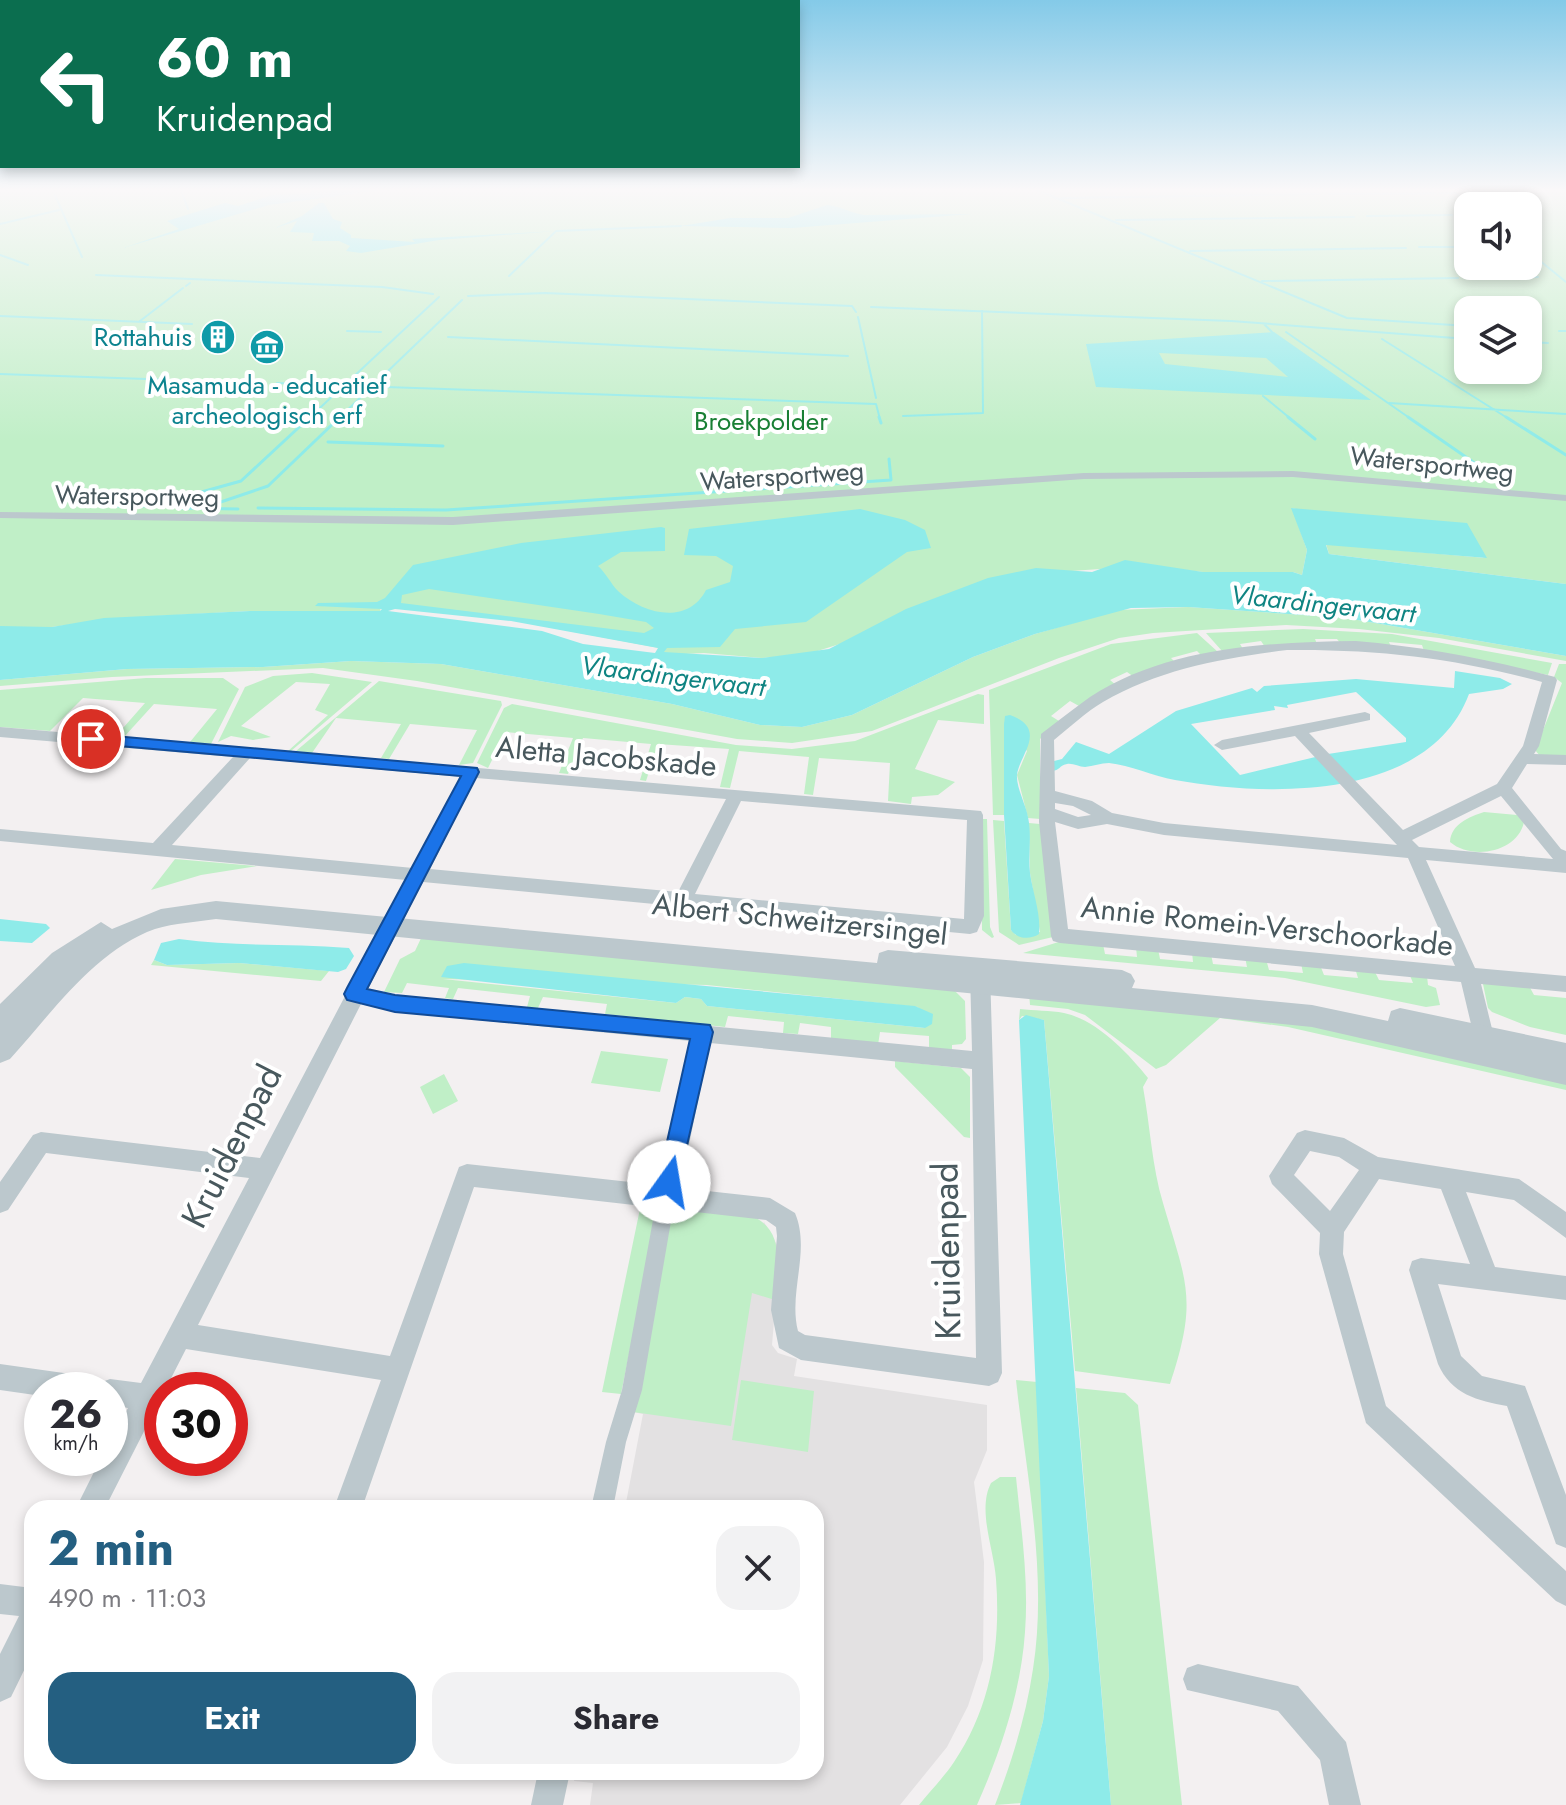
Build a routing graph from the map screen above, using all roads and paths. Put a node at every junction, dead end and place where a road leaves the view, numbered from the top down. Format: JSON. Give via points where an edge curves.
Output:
{"nodes":[{"id":1,"x":1566,"y":498,"type":"edge"},
{"id":2,"x":0,"y":515,"type":"edge"},
{"id":3,"x":1365,"y":717,"type":"dead end"},
{"id":4,"x":1299,"y":731,"type":"junction"},
{"id":5,"x":0,"y":732,"type":"edge"},
{"id":6,"x":1222,"y":745,"type":"dead end"},
{"id":7,"x":247,"y":752,"type":"junction"},
{"id":8,"x":1524,"y":759,"type":"junction"},
{"id":9,"x":1566,"y":760,"type":"edge"},
{"id":10,"x":471,"y":772,"type":"junction"},
{"id":11,"x":1503,"y":788,"type":"junction"},
{"id":12,"x":736,"y":795,"type":"junction"},
{"id":13,"x":1048,"y":805,"type":"junction"},
{"id":14,"x":0,"y":835,"type":"edge"},
{"id":15,"x":1408,"y":844,"type":"junction"},
{"id":16,"x":157,"y":850,"type":"junction"},
{"id":17,"x":1566,"y":858,"type":"edge"},
{"id":18,"x":1566,"y":867,"type":"edge"},
{"id":19,"x":418,"y":875,"type":"junction"},
{"id":20,"x":684,"y":899,"type":"junction"},
{"id":21,"x":396,"y":918,"type":"junction"},
{"id":22,"x":115,"y":932,"type":"junction"},
{"id":23,"x":1469,"y":975,"type":"junction"},
{"id":24,"x":980,"y":977,"type":"junction"},
{"id":25,"x":1566,"y":984,"type":"edge"},
{"id":26,"x":354,"y":994,"type":"junction"},
{"id":27,"x":0,"y":1021,"type":"edge"},
{"id":28,"x":702,"y":1032,"type":"junction"},
{"id":29,"x":1487,"y":1046,"type":"junction"},
{"id":30,"x":0,"y":1051,"type":"edge"},
{"id":31,"x":1566,"y":1055,"type":"edge"},
{"id":32,"x":981,"y":1061,"type":"junction"},
{"id":33,"x":1566,"y":1073,"type":"edge"},
{"id":34,"x":1374,"y":1167,"type":"junction"},
{"id":35,"x":265,"y":1169,"type":"junction"},
{"id":36,"x":1449,"y":1179,"type":"junction"},
{"id":37,"x":666,"y":1198,"type":"junction"},
{"id":38,"x":0,"y":1202,"type":"edge"},
{"id":39,"x":1566,"y":1226,"type":"edge"},
{"id":40,"x":1332,"y":1229,"type":"junction"},
{"id":41,"x":1488,"y":1279,"type":"junction"},
{"id":42,"x":1566,"y":1288,"type":"edge"},
{"id":43,"x":179,"y":1335,"type":"junction"},
{"id":44,"x":399,"y":1370,"type":"junction"},
{"id":45,"x":159,"y":1372,"type":"edge"},
{"id":46,"x":0,"y":1377,"type":"edge"},
{"id":47,"x":24,"y":1380,"type":"edge"},
{"id":48,"x":144,"y":1401,"type":"edge"},
{"id":49,"x":94,"y":1500,"type":"edge"},
{"id":50,"x":351,"y":1500,"type":"edge"},
{"id":51,"x":604,"y":1500,"type":"edge"},
{"id":52,"x":1566,"y":1534,"type":"edge"},
{"id":53,"x":1566,"y":1591,"type":"edge"},
{"id":54,"x":0,"y":1599,"type":"edge"},
{"id":55,"x":24,"y":1602,"type":"edge"},
{"id":56,"x":24,"y":1638,"type":"edge"},
{"id":57,"x":1198,"y":1679,"type":"dead end"},
{"id":58,"x":0,"y":1686,"type":"edge"},
{"id":59,"x":552,"y":1780,"type":"edge"},
{"id":60,"x":547,"y":1805,"type":"edge"},
{"id":61,"x":1345,"y":1805,"type":"edge"}],
"edges":[{"from":1,"to":2,"type":"street","name":"Watersportweg","via":[[1293,474],[1084,476],[453,521]]},
{"from":3,"to":4,"type":"street"},
{"from":4,"to":6,"type":"street"},
{"from":4,"to":15,"type":"street"},
{"from":5,"to":7,"type":"street","name":"Aletta Jacobskade"},
{"from":7,"to":10,"type":"street","name":"Aletta Jacobskade"},
{"from":7,"to":16,"type":"street"},
{"from":8,"to":9,"type":"street"},
{"from":8,"to":11,"type":"street"},
{"from":8,"to":13,"type":"street","via":[[1550,680],[1425,653],[1290,647],[1176,665],[1119,687],[1078,711],[1046,738]]},
{"from":10,"to":12,"type":"street","name":"Aletta Jacobskade"},
{"from":10,"to":19,"type":"street","name":"Aletta Jacobskade"},
{"from":11,"to":15,"type":"street"},
{"from":11,"to":17,"type":"street","via":[[1555,853]]},
{"from":12,"to":20,"type":"street","name":"Aletta Jacobskade"},
{"from":12,"to":20,"type":"street","name":"Aletta Jacobskade","via":[[975,815],[975,916],[970,927]]},
{"from":13,"to":15,"type":"street","via":[[1078,823],[1107,818],[1164,829]]},
{"from":13,"to":23,"type":"street","name":"Annie Romein-Verschoorkade","via":[[1060,936]]},
{"from":14,"to":16,"type":"street","name":"Aletta Jacobskade"},
{"from":15,"to":18,"type":"street"},
{"from":15,"to":23,"type":"street","name":"Annie Romein-Verschoorkade"},
{"from":16,"to":19,"type":"street","name":"Aletta Jacobskade"},
{"from":19,"to":20,"type":"street","name":"Aletta Jacobskade"},
{"from":19,"to":21,"type":"street","name":"Aletta Jacobskade"},
{"from":21,"to":22,"type":"street","name":"Albert Schweitzersingel","via":[[216,910]]},
{"from":21,"to":24,"type":"street","name":"Albert Schweitzersingel"},
{"from":21,"to":26,"type":"street","name":"Kruidenpad"},
{"from":22,"to":27,"type":"street","via":[[61,960]]},
{"from":22,"to":30,"type":"street"},
{"from":23,"to":25,"type":"street","name":"Annie Romein-Verschoorkade"},
{"from":23,"to":29,"type":"street","name":"Annie Romein-Verschoorkade"},
{"from":24,"to":29,"type":"street","name":"Albert Schweitzersingel","via":[[1312,1016]]},
{"from":24,"to":32,"type":"street","name":"Kruidenpad"},
{"from":26,"to":28,"type":"street","via":[[395,1004]]},
{"from":26,"to":35,"type":"street","name":"Kruidenpad"},
{"from":28,"to":32,"type":"street"},
{"from":28,"to":37,"type":"street"},
{"from":29,"to":31,"type":"street"},
{"from":29,"to":33,"type":"street"},
{"from":32,"to":37,"type":"street","name":"Kruidenpad","via":[[989,1373],[801,1347],[788,1339],[782,1324],[792,1243],[787,1221],[770,1209]]},
{"from":34,"to":36,"type":"street"},
{"from":34,"to":40,"type":"street"},
{"from":34,"to":40,"type":"street","via":[[1344,1148],[1305,1140],[1280,1176]]},
{"from":35,"to":38,"type":"street","via":[[41,1142]]},
{"from":35,"to":43,"type":"street","name":"Kruidenpad"},
{"from":36,"to":39,"type":"street","via":[[1519,1190]]},
{"from":36,"to":41,"type":"street"},
{"from":37,"to":44,"type":"street","name":"Kruidenpad","via":[[467,1175]]},
{"from":37,"to":51,"type":"street","via":[[632,1390]]},
{"from":40,"to":53,"type":"street","via":[[1331,1254],[1375,1414]]},
{"from":41,"to":42,"type":"street"},
{"from":41,"to":52,"type":"street","via":[[1421,1270],[1451,1364],[1476,1388],[1516,1395]]},
{"from":43,"to":44,"type":"street"},
{"from":43,"to":45,"type":"street","name":"Kruidenpad"},
{"from":44,"to":50,"type":"street","name":"Kruidenpad"},
{"from":46,"to":47,"type":"street"},
{"from":48,"to":49,"type":"street","name":"Kruidenpad"},
{"from":54,"to":55,"type":"street"},
{"from":56,"to":58,"type":"street"},
{"from":57,"to":61,"type":"street","via":[[1287,1697],[1335,1753]]},
{"from":59,"to":60,"type":"street"}]}
